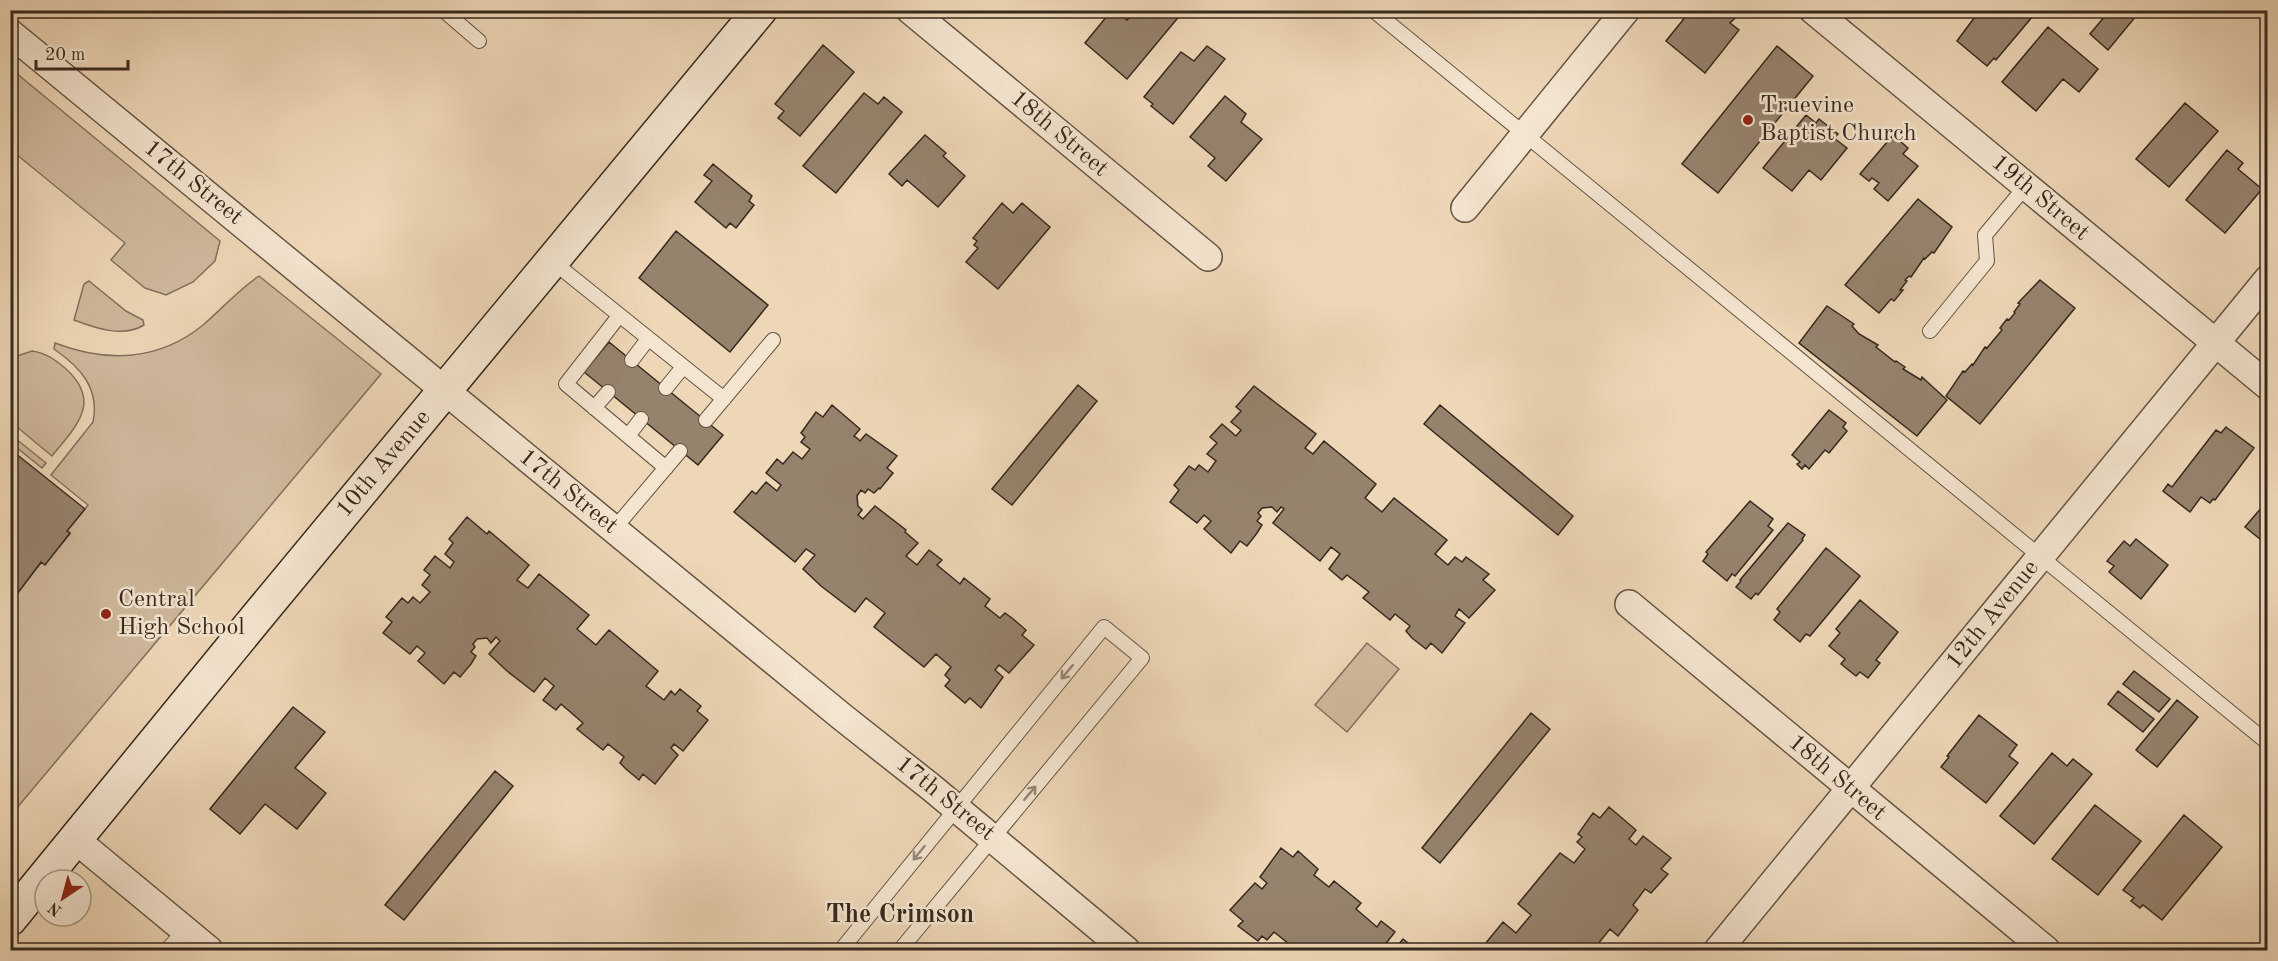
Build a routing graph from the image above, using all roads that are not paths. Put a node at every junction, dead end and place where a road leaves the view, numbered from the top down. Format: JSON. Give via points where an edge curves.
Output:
{"nodes":[{"id":1,"x":443,"y":10,"type":"edge"},
{"id":2,"x":760,"y":10,"type":"edge"},
{"id":3,"x":910,"y":10,"type":"edge"},
{"id":4,"x":1373,"y":10,"type":"edge"},
{"id":5,"x":1626,"y":10,"type":"edge"},
{"id":6,"x":1813,"y":10,"type":"edge"},
{"id":7,"x":10,"y":33,"type":"edge"},
{"id":8,"x":479,"y":41,"type":"dead end"},
{"id":9,"x":1526,"y":134,"type":"junction"},
{"id":10,"x":2026,"y":186,"type":"junction"},
{"id":11,"x":1465,"y":208,"type":"dead end"},
{"id":12,"x":1208,"y":257,"type":"dead end"},
{"id":13,"x":552,"y":261,"type":"junction"},
{"id":14,"x":2268,"y":279,"type":"edge"},
{"id":15,"x":619,"y":316,"type":"junction"},
{"id":16,"x":1930,"y":331,"type":"dead end"},
{"id":17,"x":648,"y":339,"type":"junction"},
{"id":18,"x":773,"y":340,"type":"dead end"},
{"id":19,"x":2215,"y":343,"type":"junction"},
{"id":20,"x":632,"y":360,"type":"dead end"},
{"id":21,"x":683,"y":367,"type":"junction"},
{"id":22,"x":2268,"y":386,"type":"edge"},
{"id":23,"x":666,"y":388,"type":"dead end"},
{"id":24,"x":445,"y":391,"type":"junction"},
{"id":25,"x":608,"y":392,"type":"dead end"},
{"id":26,"x":724,"y":399,"type":"junction"},
{"id":27,"x":594,"y":408,"type":"junction"},
{"id":28,"x":641,"y":419,"type":"dead end"},
{"id":29,"x":706,"y":420,"type":"dead end"},
{"id":30,"x":628,"y":436,"type":"junction"},
{"id":31,"x":680,"y":451,"type":"dead end"},
{"id":32,"x":666,"y":468,"type":"junction"},
{"id":33,"x":614,"y":530,"type":"junction"},
{"id":34,"x":2041,"y":556,"type":"junction"},
{"id":35,"x":1629,"y":604,"type":"dead end"},
{"id":36,"x":2268,"y":742,"type":"edge"},
{"id":37,"x":1850,"y":789,"type":"junction"},
{"id":38,"x":956,"y":807,"type":"junction"},
{"id":39,"x":993,"y":838,"type":"junction"},
{"id":40,"x":76,"y":840,"type":"junction"},
{"id":41,"x":10,"y":919,"type":"edge"},
{"id":42,"x":185,"y":930,"type":"junction"},
{"id":43,"x":167,"y":951,"type":"edge"},
{"id":44,"x":209,"y":951,"type":"edge"},
{"id":45,"x":841,"y":951,"type":"edge"},
{"id":46,"x":900,"y":951,"type":"edge"},
{"id":47,"x":1126,"y":951,"type":"edge"},
{"id":48,"x":1718,"y":951,"type":"edge"},
{"id":49,"x":2046,"y":951,"type":"edge"}],
"edges":[{"from":1,"to":8,"type":"lane"},
{"from":2,"to":13,"type":"main road","name":"10th Avenue"},
{"from":3,"to":12,"type":"street","name":"18th Street"},
{"from":4,"to":9,"type":"lane"},
{"from":5,"to":9,"type":"street"},
{"from":6,"to":10,"type":"street","name":"19th Street"},
{"from":7,"to":24,"type":"street","name":"17th Street"},
{"from":9,"to":11,"type":"street"},
{"from":9,"to":34,"type":"lane"},
{"from":10,"to":16,"type":"lane","via":[[1985,235],[1987,261]]},
{"from":10,"to":19,"type":"street","name":"19th Street"},
{"from":13,"to":15,"type":"lane"},
{"from":13,"to":24,"type":"main road","name":"10th Avenue"},
{"from":14,"to":19,"type":"street","name":"12th Avenue"},
{"from":15,"to":17,"type":"lane"},
{"from":15,"to":27,"type":"lane","via":[[566,384]]},
{"from":17,"to":20,"type":"lane"},
{"from":17,"to":21,"type":"lane"},
{"from":18,"to":26,"type":"lane"},
{"from":19,"to":22,"type":"street","name":"19th Street"},
{"from":19,"to":34,"type":"street","name":"12th Avenue"},
{"from":21,"to":23,"type":"lane"},
{"from":21,"to":26,"type":"lane"},
{"from":24,"to":33,"type":"street","name":"17th Street"},
{"from":24,"to":40,"type":"main road","name":"10th Avenue"},
{"from":25,"to":27,"type":"lane"},
{"from":26,"to":29,"type":"lane"},
{"from":27,"to":30,"type":"lane"},
{"from":28,"to":30,"type":"lane"},
{"from":30,"to":32,"type":"lane"},
{"from":31,"to":32,"type":"lane"},
{"from":32,"to":33,"type":"lane"},
{"from":33,"to":38,"type":"street","name":"17th Street"},
{"from":34,"to":36,"type":"lane"},
{"from":34,"to":37,"type":"street","name":"12th Avenue"},
{"from":35,"to":37,"type":"street","name":"18th Street"},
{"from":37,"to":48,"type":"street","name":"12th Avenue"},
{"from":37,"to":49,"type":"street","name":"18th Street"},
{"from":38,"to":39,"type":"street","name":"17th Street"},
{"from":39,"to":38,"type":"lane","one_way":true,"via":[[1142,658],[1104,627]]},
{"from":38,"to":45,"type":"lane","one_way":true},
{"from":39,"to":46,"type":"lane"},
{"from":39,"to":47,"type":"street","name":"17th Street"},
{"from":40,"to":41,"type":"main road","name":"10th Avenue"},
{"from":40,"to":42,"type":"street"},
{"from":42,"to":43,"type":"lane"},
{"from":42,"to":44,"type":"street"}]}
